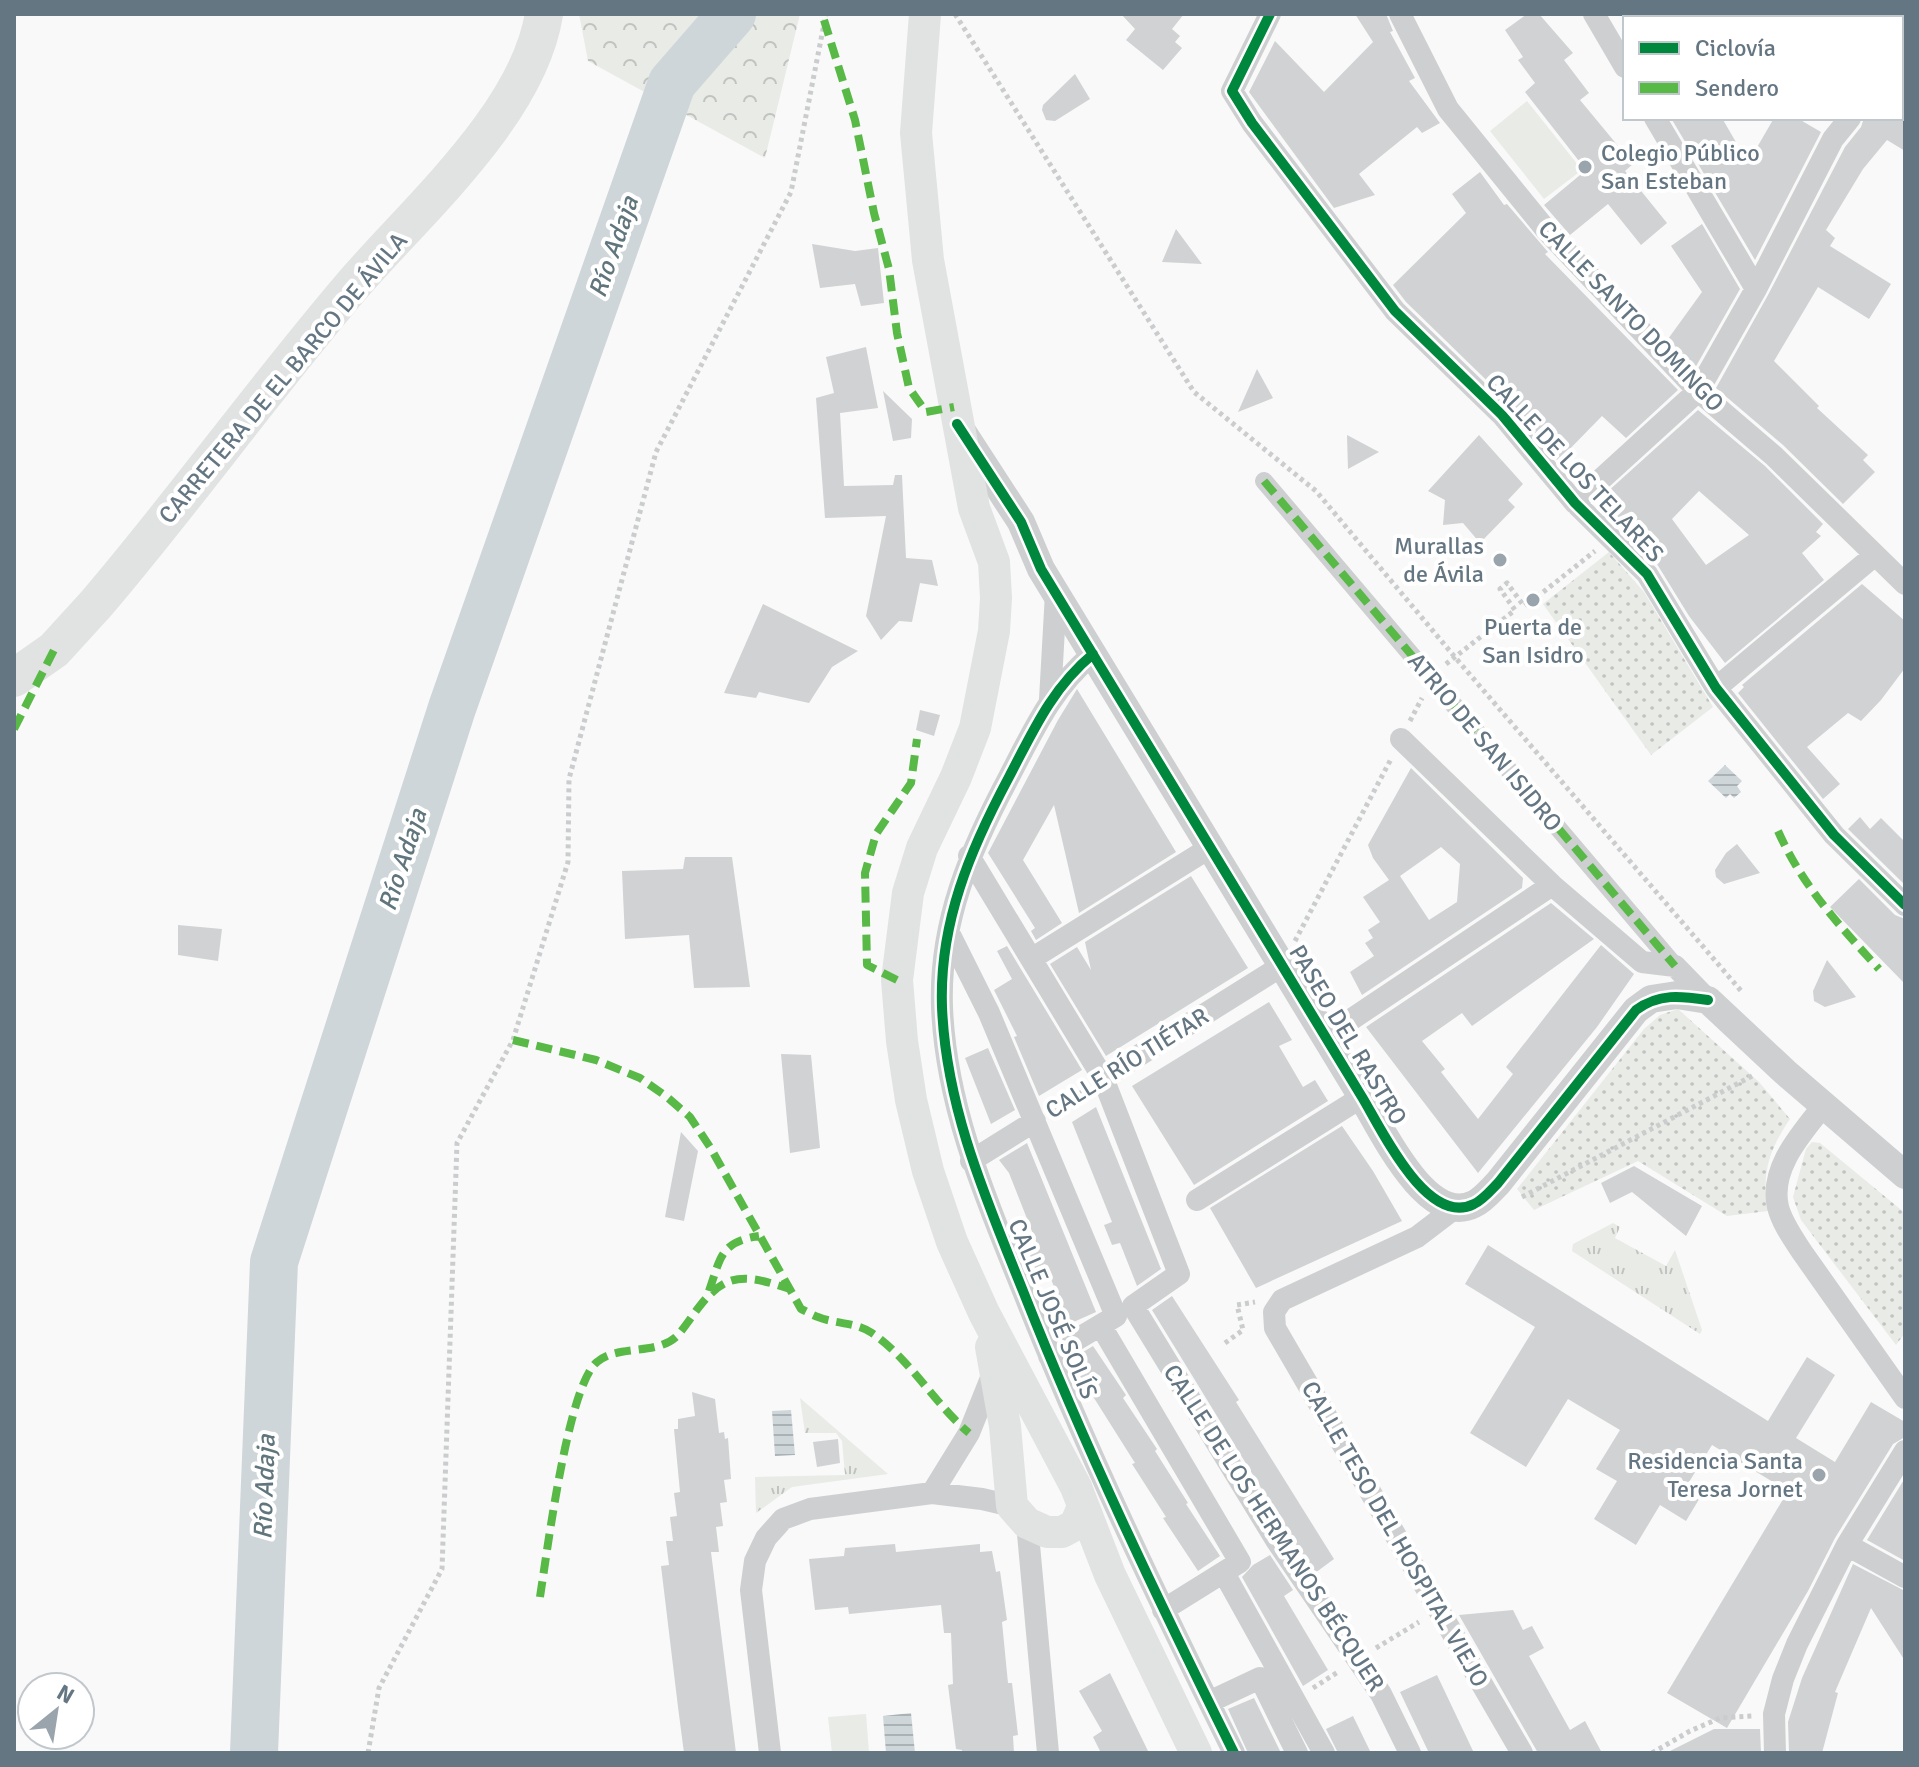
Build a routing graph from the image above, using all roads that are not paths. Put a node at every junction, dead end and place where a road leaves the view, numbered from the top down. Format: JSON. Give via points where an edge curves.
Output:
{"nodes":[{"id":1,"x":544,"y":14,"type":"edge"},
{"id":2,"x":925,"y":14,"type":"edge"},
{"id":3,"x":1270,"y":14,"type":"edge"},
{"id":4,"x":1400,"y":14,"type":"edge"},
{"id":5,"x":1594,"y":14,"type":"edge"},
{"id":6,"x":1623,"y":64,"type":"edge"},
{"id":7,"x":1656,"y":120,"type":"edge"},
{"id":8,"x":1848,"y":120,"type":"edge"},
{"id":9,"x":1756,"y":289,"type":"junction"},
{"id":10,"x":1698,"y":391,"type":"junction"},
{"id":11,"x":957,"y":424,"type":"junction"},
{"id":12,"x":1264,"y":481,"type":"dead end"},
{"id":13,"x":1575,"y":503,"type":"junction"},
{"id":14,"x":974,"y":508,"type":"junction"},
{"id":15,"x":1011,"y":544,"type":"junction"},
{"id":16,"x":1875,"y":555,"type":"junction"},
{"id":17,"x":1048,"y":581,"type":"junction"},
{"id":18,"x":1905,"y":584,"type":"edge"},
{"id":19,"x":1093,"y":654,"type":"junction"},
{"id":20,"x":985,"y":672,"type":"junction"},
{"id":21,"x":14,"y":678,"type":"edge"},
{"id":22,"x":1716,"y":688,"type":"junction"},
{"id":23,"x":1050,"y":699,"type":"junction"},
{"id":24,"x":1401,"y":739,"type":"road end"},
{"id":25,"x":1211,"y":847,"type":"junction"},
{"id":26,"x":969,"y":856,"type":"junction"},
{"id":27,"x":1552,"y":885,"type":"junction"},
{"id":28,"x":1905,"y":905,"type":"edge"},
{"id":29,"x":949,"y":933,"type":"junction"},
{"id":30,"x":1031,"y":959,"type":"junction"},
{"id":31,"x":1283,"y":965,"type":"junction"},
{"id":32,"x":1675,"y":966,"type":"junction"},
{"id":33,"x":1708,"y":1000,"type":"junction"},
{"id":34,"x":1325,"y":1037,"type":"junction"},
{"id":35,"x":1103,"y":1078,"type":"junction"},
{"id":36,"x":1362,"y":1097,"type":"junction"},
{"id":37,"x":1824,"y":1105,"type":"junction"},
{"id":38,"x":1035,"y":1121,"type":"junction"},
{"id":39,"x":971,"y":1161,"type":"junction"},
{"id":40,"x":1905,"y":1175,"type":"edge"},
{"id":41,"x":1197,"y":1200,"type":"dead end"},
{"id":42,"x":1455,"y":1208,"type":"junction"},
{"id":43,"x":984,"y":1313,"type":"junction"},
{"id":44,"x":1117,"y":1316,"type":"junction"},
{"id":45,"x":1049,"y":1356,"type":"junction"},
{"id":46,"x":995,"y":1367,"type":"junction"},
{"id":47,"x":1905,"y":1398,"type":"edge"},
{"id":48,"x":1051,"y":1441,"type":"junction"},
{"id":49,"x":1905,"y":1451,"type":"edge"},
{"id":50,"x":1007,"y":1458,"type":"junction"},
{"id":51,"x":932,"y":1493,"type":"junction"},
{"id":52,"x":1083,"y":1507,"type":"junction"},
{"id":53,"x":1020,"y":1515,"type":"junction"},
{"id":54,"x":1062,"y":1532,"type":"junction"},
{"id":55,"x":1847,"y":1545,"type":"junction"},
{"id":56,"x":1232,"y":1567,"type":"junction"},
{"id":57,"x":1110,"y":1575,"type":"junction"},
{"id":58,"x":1905,"y":1577,"type":"edge"},
{"id":59,"x":1163,"y":1610,"type":"junction"},
{"id":60,"x":1209,"y":1702,"type":"junction"},
{"id":61,"x":770,"y":1753,"type":"edge"},
{"id":62,"x":1048,"y":1753,"type":"edge"},
{"id":63,"x":1196,"y":1753,"type":"edge"},
{"id":64,"x":1234,"y":1753,"type":"edge"},
{"id":65,"x":1297,"y":1753,"type":"edge"},
{"id":66,"x":1324,"y":1753,"type":"edge"},
{"id":67,"x":1410,"y":1753,"type":"edge"},
{"id":68,"x":1522,"y":1753,"type":"edge"},
{"id":69,"x":1775,"y":1753,"type":"edge"}],
"edges":[{"from":1,"to":21,"type":"highway","name":"CARRETERA DE EL BARCO DE ÁVILA","via":[[540,40],[499,116],[352,286],[96,604],[54,650]]},
{"from":2,"to":11,"type":"main road","via":[[916,133],[919,182]]},
{"from":3,"to":13,"type":"street","name":"CALLE DE LOS TELARES","via":[[1232,91],[1395,311],[1502,415]]},
{"from":4,"to":10,"type":"street","name":"CALLE SANTO DOMINGO","via":[[1448,109],[1547,231]]},
{"from":5,"to":6,"type":"street"},
{"from":7,"to":9,"type":"street"},
{"from":8,"to":9,"type":"street","via":[[1833,139]]},
{"from":9,"to":10,"type":"street"},
{"from":10,"to":13,"type":"street"},
{"from":10,"to":16,"type":"street","name":"CALLE SANTO DOMINGO"},
{"from":11,"to":14,"type":"main road"},
{"from":11,"to":15,"type":"street","name":"PASEO DEL RASTRO"},
{"from":12,"to":32,"type":"street","name":"ATRIO DE SAN ISIDRO"},
{"from":13,"to":22,"type":"street","name":"CALLE DE LOS TELARES","via":[[1647,574]]},
{"from":14,"to":15,"type":"main road"},
{"from":14,"to":15,"type":"street","name":"PASEO DEL RASTRO","via":[[998,510]]},
{"from":14,"to":20,"type":"main road","via":[[974,576]]},
{"from":15,"to":17,"type":"street","name":"PASEO DEL RASTRO"},
{"from":15,"to":20,"type":"main road"},
{"from":16,"to":18,"type":"street","name":"CALLE SANTO DOMINGO"},
{"from":16,"to":22,"type":"street"},
{"from":17,"to":19,"type":"street","name":"PASEO DEL RASTRO"},
{"from":17,"to":23,"type":"street"},
{"from":19,"to":23,"type":"street"},
{"from":19,"to":25,"type":"street","name":"PASEO DEL RASTRO"},
{"from":20,"to":43,"type":"main road","via":[[975,728],[908,893],[897,980],[911,1100],[928,1171]]},
{"from":22,"to":28,"type":"street","name":"CALLE DE LOS TELARES","via":[[1834,835]]},
{"from":23,"to":26,"type":"street","name":"CALLE JOSÉ SOLÍS"},
{"from":24,"to":27,"type":"street"},
{"from":25,"to":30,"type":"street"},
{"from":25,"to":31,"type":"street","name":"PASEO DEL RASTRO"},
{"from":26,"to":29,"type":"street","name":"CALLE JOSÉ SOLÍS"},
{"from":26,"to":30,"type":"street"},
{"from":27,"to":32,"type":"street","via":[[1642,962]]},
{"from":27,"to":34,"type":"street"},
{"from":29,"to":38,"type":"street","name":"CALLE DE LOS HERMANOS BÉCQUER"},
{"from":29,"to":39,"type":"street","name":"CALLE JOSÉ SOLÍS","via":[[942,1006],[954,1096]]},
{"from":30,"to":35,"type":"street"},
{"from":31,"to":34,"type":"street","name":"PASEO DEL RASTRO"},
{"from":31,"to":35,"type":"street","name":"CALLE RÍO TIÉTAR"},
{"from":32,"to":33,"type":"street","name":"ATRIO DE SAN ISIDRO"},
{"from":33,"to":37,"type":"street"},
{"from":33,"to":42,"type":"street","via":[[1677,995],[1651,999],[1636,1010],[1498,1183],[1475,1204]]},
{"from":34,"to":36,"type":"street","name":"PASEO DEL RASTRO"},
{"from":35,"to":44,"type":"street","via":[[1179,1274]]},
{"from":36,"to":41,"type":"street"},
{"from":36,"to":42,"type":"street","name":"PASEO DEL RASTRO","via":[[1414,1181],[1434,1200]]},
{"from":37,"to":40,"type":"street"},
{"from":37,"to":47,"type":"street","via":[[1783,1165],[1778,1206],[1802,1252]]},
{"from":38,"to":39,"type":"street","name":"CALLE RÍO TIÉTAR"},
{"from":38,"to":44,"type":"street","name":"CALLE DE LOS HERMANOS BÉCQUER"},
{"from":39,"to":45,"type":"street","name":"CALLE JOSÉ SOLÍS"},
{"from":42,"to":68,"type":"street","name":"CALLE TESO DEL HOSPITAL VIEJO","via":[[1417,1237],[1265,1307]]},
{"from":43,"to":46,"type":"main road"},
{"from":43,"to":48,"type":"main road"},
{"from":44,"to":45,"type":"street"},
{"from":44,"to":56,"type":"street"},
{"from":44,"to":67,"type":"street","name":"CALLE DE LOS HERMANOS BÉCQUER","via":[[1276,1540],[1352,1664],[1381,1694]]},
{"from":45,"to":59,"type":"street","name":"CALLE JOSÉ SOLÍS"},
{"from":46,"to":50,"type":"main road"},
{"from":46,"to":51,"type":"street","via":[[969,1433]]},
{"from":48,"to":50,"type":"main road","via":[[1027,1441]]},
{"from":48,"to":52,"type":"main road"},
{"from":49,"to":55,"type":"street"},
{"from":50,"to":53,"type":"main road"},
{"from":51,"to":53,"type":"street","via":[[982,1499]]},
{"from":51,"to":61,"type":"street","via":[[810,1509],[783,1519],[766,1538],[755,1561],[751,1590]]},
{"from":52,"to":54,"type":"main road","via":[[1075,1525]]},
{"from":52,"to":57,"type":"main road"},
{"from":53,"to":54,"type":"main road","via":[[1047,1532]]},
{"from":53,"to":62,"type":"street"},
{"from":54,"to":57,"type":"main road"},
{"from":55,"to":58,"type":"street"},
{"from":55,"to":69,"type":"street","via":[[1783,1679],[1774,1714]]},
{"from":56,"to":59,"type":"street"},
{"from":56,"to":66,"type":"street"},
{"from":57,"to":63,"type":"main road"},
{"from":59,"to":60,"type":"street","name":"CALLE JOSÉ SOLÍS"},
{"from":60,"to":64,"type":"street","name":"CALLE JOSÉ SOLÍS"},
{"from":60,"to":65,"type":"street","via":[[1260,1678]]}]}
